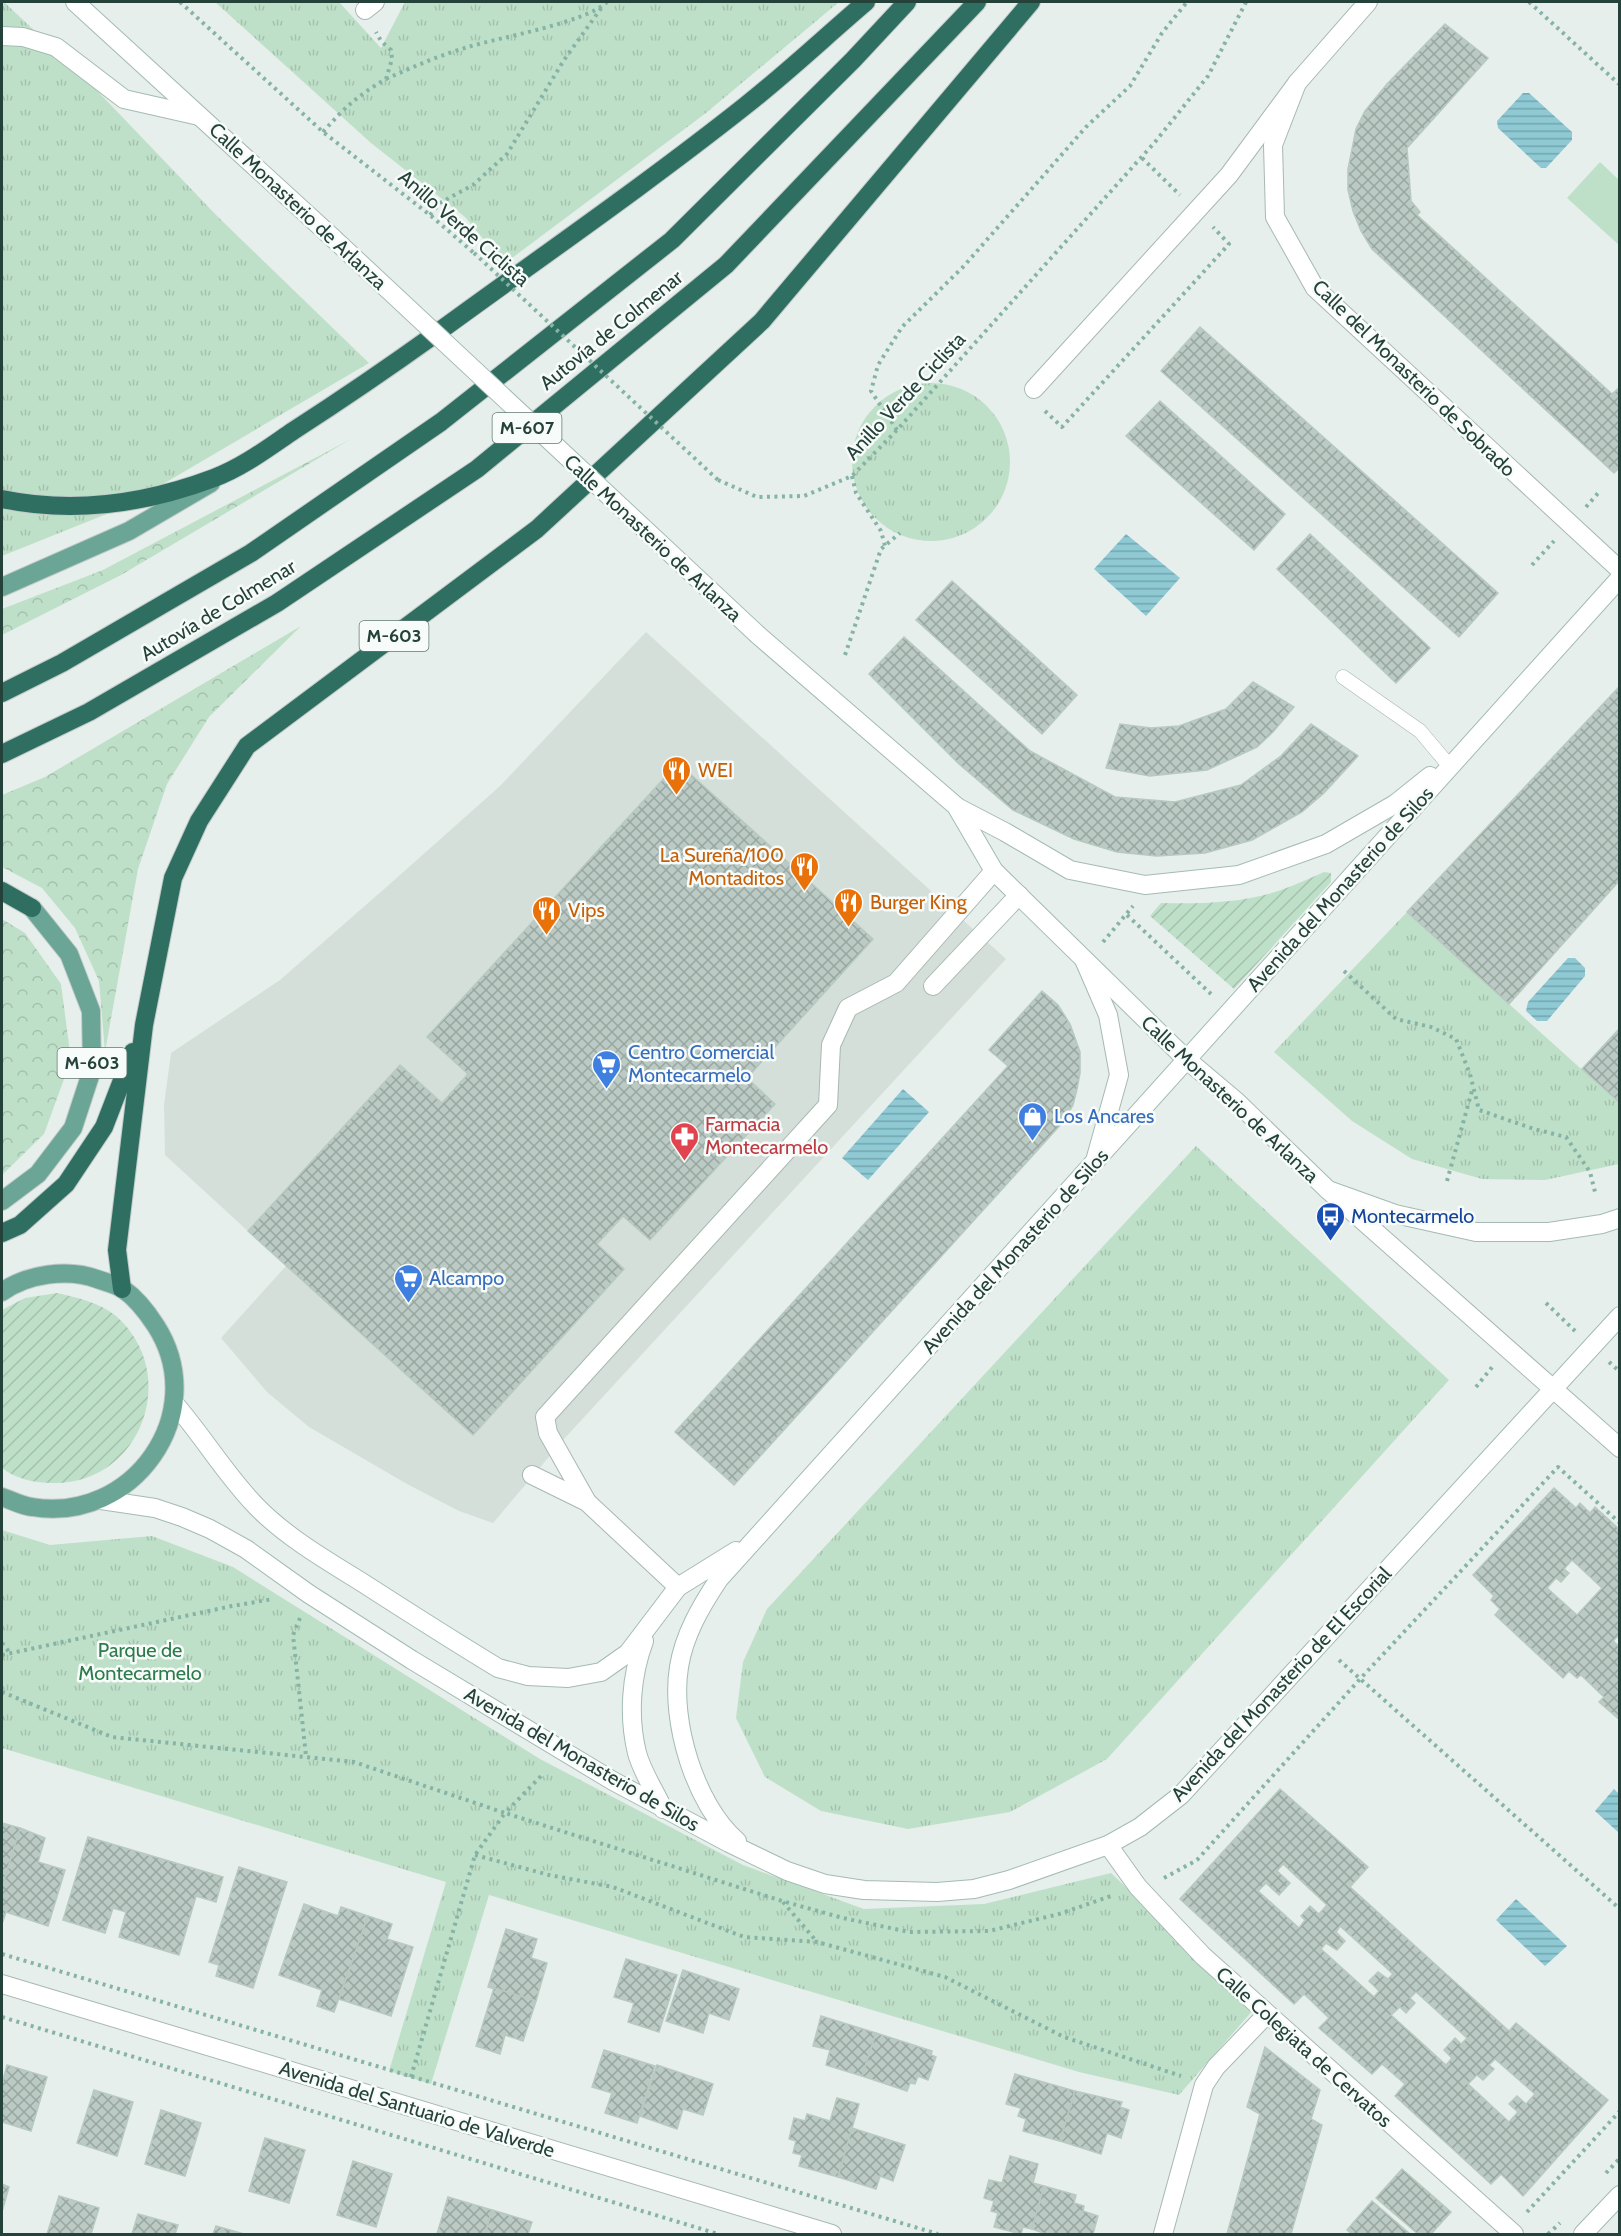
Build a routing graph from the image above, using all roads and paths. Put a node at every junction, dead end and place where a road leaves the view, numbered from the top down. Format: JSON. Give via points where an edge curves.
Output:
{"nodes":[{"id":1,"x":75,"y":2,"type":"edge"},
{"id":2,"x":180,"y":2,"type":"edge"},
{"id":3,"x":608,"y":2,"type":"edge"},
{"id":4,"x":866,"y":2,"type":"edge"},
{"id":5,"x":907,"y":2,"type":"edge"},
{"id":6,"x":977,"y":2,"type":"edge"},
{"id":7,"x":1031,"y":2,"type":"edge"},
{"id":8,"x":1187,"y":2,"type":"edge"},
{"id":9,"x":1246,"y":2,"type":"edge"},
{"id":10,"x":1368,"y":2,"type":"edge"},
{"id":11,"x":1529,"y":2,"type":"edge"},
{"id":12,"x":370,"y":6,"type":"edge"},
{"id":13,"x":602,"y":7,"type":"junction"},
{"id":14,"x":2,"y":36,"type":"edge"},
{"id":15,"x":386,"y":79,"type":"junction"},
{"id":16,"x":1297,"y":83,"type":"junction"},
{"id":17,"x":1620,"y":85,"type":"edge"},
{"id":18,"x":201,"y":116,"type":"junction"},
{"id":19,"x":323,"y":132,"type":"junction"},
{"id":20,"x":1142,"y":158,"type":"junction"},
{"id":21,"x":1168,"y":184,"type":"dead end"},
{"id":22,"x":430,"y":215,"type":"junction"},
{"id":23,"x":1229,"y":244,"type":"dead end"},
{"id":24,"x":1035,"y":396,"type":"joint"},
{"id":25,"x":897,"y":430,"type":"junction"},
{"id":26,"x":236,"y":469,"type":"junction"},
{"id":27,"x":852,"y":476,"type":"junction"},
{"id":28,"x":2,"y":499,"type":"edge"},
{"id":29,"x":900,"y":533,"type":"dead end"},
{"id":30,"x":885,"y":546,"type":"junction"},
{"id":31,"x":1620,"y":570,"type":"edge"},
{"id":32,"x":1620,"y":578,"type":"edge"},
{"id":33,"x":2,"y":587,"type":"edge"},
{"id":34,"x":845,"y":655,"type":"dead end"},
{"id":35,"x":1343,"y":677,"type":"dead end"},
{"id":36,"x":2,"y":693,"type":"edge"},
{"id":37,"x":1469,"y":745,"type":"junction"},
{"id":38,"x":2,"y":754,"type":"edge"},
{"id":39,"x":1447,"y":763,"type":"junction"},
{"id":40,"x":956,"y":806,"type":"junction"},
{"id":41,"x":994,"y":871,"type":"junction"},
{"id":42,"x":1145,"y":885,"type":"junction"},
{"id":43,"x":2,"y":891,"type":"edge"},
{"id":44,"x":1019,"y":895,"type":"junction"},
{"id":45,"x":32,"y":908,"type":"joint"},
{"id":46,"x":1127,"y":915,"type":"junction"},
{"id":47,"x":1085,"y":962,"type":"junction"},
{"id":48,"x":1344,"y":971,"type":"dead end"},
{"id":49,"x":933,"y":986,"type":"dead end"},
{"id":50,"x":1211,"y":994,"type":"dead end"},
{"id":51,"x":144,"y":1025,"type":"junction"},
{"id":52,"x":1186,"y":1059,"type":"junction"},
{"id":53,"x":1473,"y":1086,"type":"junction"},
{"id":54,"x":1095,"y":1161,"type":"junction"},
{"id":55,"x":1447,"y":1181,"type":"dead end"},
{"id":56,"x":1328,"y":1190,"type":"junction"},
{"id":57,"x":1595,"y":1192,"type":"dead end"},
{"id":58,"x":2,"y":1201,"type":"edge"},
{"id":59,"x":1620,"y":1218,"type":"edge"},
{"id":60,"x":2,"y":1233,"type":"edge"},
{"id":61,"x":122,"y":1288,"type":"junction"},
{"id":62,"x":2,"y":1292,"type":"edge"},
{"id":63,"x":1620,"y":1316,"type":"edge"},
{"id":64,"x":1554,"y":1388,"type":"junction"},
{"id":65,"x":174,"y":1402,"type":"junction"},
{"id":66,"x":1620,"y":1448,"type":"edge"},
{"id":67,"x":532,"y":1475,"type":"dead end"},
{"id":68,"x":2,"y":1497,"type":"edge"},
{"id":69,"x":100,"y":1500,"type":"junction"},
{"id":70,"x":587,"y":1502,"type":"junction"},
{"id":71,"x":752,"y":1541,"type":"junction"},
{"id":72,"x":678,"y":1587,"type":"junction"},
{"id":73,"x":309,"y":1593,"type":"junction"},
{"id":74,"x":648,"y":1630,"type":"junction"},
{"id":75,"x":2,"y":1643,"type":"edge"},
{"id":76,"x":1320,"y":1643,"type":"junction"},
{"id":77,"x":10,"y":1653,"type":"junction"},
{"id":78,"x":2,"y":1655,"type":"edge"},
{"id":79,"x":2,"y":1692,"type":"edge"},
{"id":80,"x":306,"y":1756,"type":"junction"},
{"id":81,"x":543,"y":1774,"type":"dead end"},
{"id":82,"x":663,"y":1809,"type":"junction"},
{"id":83,"x":505,"y":1814,"type":"junction"},
{"id":84,"x":1108,"y":1845,"type":"junction"},
{"id":85,"x":752,"y":1853,"type":"junction"},
{"id":86,"x":475,"y":1855,"type":"junction"},
{"id":87,"x":1620,"y":1910,"type":"edge"},
{"id":88,"x":817,"y":1942,"type":"junction"},
{"id":89,"x":2,"y":1954,"type":"edge"},
{"id":90,"x":2,"y":1984,"type":"edge"},
{"id":91,"x":1267,"y":2014,"type":"junction"},
{"id":92,"x":2,"y":2017,"type":"edge"},
{"id":93,"x":411,"y":2077,"type":"junction"},
{"id":94,"x":1204,"y":2085,"type":"junction"},
{"id":95,"x":1620,"y":2111,"type":"edge"},
{"id":96,"x":1620,"y":2195,"type":"edge"},
{"id":97,"x":1512,"y":2233,"type":"edge"},
{"id":98,"x":718,"y":2235,"type":"edge"},
{"id":99,"x":832,"y":2235,"type":"edge"},
{"id":100,"x":938,"y":2235,"type":"edge"},
{"id":101,"x":1163,"y":2235,"type":"edge"},
{"id":102,"x":1583,"y":2235,"type":"edge"}],
"edges":[{"from":1,"to":18,"type":"street","name":"Calle Monasterio de Arlanza"},
{"from":2,"to":19,"type":"path","name":"Anillo Verde Ciclista"},
{"from":3,"to":13,"type":"path"},
{"from":4,"to":26,"type":"highway","via":[[746,105],[578,231],[363,386]]},
{"from":5,"to":36,"type":"highway","name":"Autovía de Colmenar","number":"M-607","via":[[672,240],[441,422],[251,553],[62,663]]},
{"from":6,"to":38,"type":"highway","name":"Autovía de Colmenar","number":"M-607","via":[[726,264],[477,469],[277,603],[89,712]]},
{"from":7,"to":51,"type":"highway","number":"M-603","via":[[762,321],[537,530],[247,746],[199,821],[173,878]]},
{"from":8,"to":25,"type":"path","via":[[1162,33],[1130,86],[1086,127],[963,267],[902,327],[878,365],[871,392]]},
{"from":9,"to":20,"type":"path","name":"Anillo Verde Ciclista","via":[[1208,76]]},
{"from":10,"to":16,"type":"street"},
{"from":11,"to":17,"type":"path"},
{"from":12,"to":15,"type":"path","via":[[381,41],[391,50]]},
{"from":13,"to":15,"type":"path","via":[[566,21],[467,47]]},
{"from":13,"to":22,"type":"path","via":[[564,60],[507,154],[473,185],[440,203]]},
{"from":14,"to":18,"type":"street","via":[[23,37],[56,47],[124,99]]},
{"from":15,"to":19,"type":"path","via":[[359,94]]},
{"from":16,"to":24,"type":"street","via":[[1229,175]]},
{"from":16,"to":31,"type":"street","name":"Calle del Monasterio de Sobrado","via":[[1273,145],[1275,217],[1315,288]]},
{"from":18,"to":40,"type":"street","name":"Calle Monasterio de Arlanza","bridge":true,"via":[[758,635]]},
{"from":19,"to":22,"type":"path","name":"Anillo Verde Ciclista"},
{"from":20,"to":21,"type":"path"},
{"from":20,"to":25,"type":"path","name":"Anillo Verde Ciclista"},
{"from":22,"to":27,"type":"path","name":"Anillo Verde Ciclista","bridge":true,"via":[[718,480],[757,497],[804,496]]},
{"from":23,"to":24,"type":"path","via":[[1062,427]]},
{"from":25,"to":27,"type":"path","name":"Anillo Verde Ciclista"},
{"from":26,"to":28,"type":"highway","via":[[213,479],[118,504],[59,507]]},
{"from":26,"to":33,"type":"main road","via":[[129,531]]},
{"from":27,"to":30,"type":"path","via":[[856,493],[881,531]]},
{"from":29,"to":30,"type":"path"},
{"from":30,"to":34,"type":"path","via":[[880,549]]},
{"from":32,"to":37,"type":"street","name":"Avenida del Monasterio de Silos"},
{"from":35,"to":39,"type":"lane","via":[[1420,731]]},
{"from":37,"to":39,"type":"street","name":"Avenida del Monasterio de Silos"},
{"from":37,"to":52,"type":"street","name":"Avenida del Monasterio de Silos"},
{"from":39,"to":42,"type":"street","name":"Avenida del Monasterio de Silos","via":[[1395,804],[1326,844],[1239,875]]},
{"from":40,"to":41,"type":"street","name":"Calle Monasterio de Arlanza"},
{"from":40,"to":42,"type":"street","name":"Avenida del Monasterio de Silos","via":[[1070,870]]},
{"from":41,"to":44,"type":"street","name":"Calle Monasterio de Arlanza"},
{"from":41,"to":70,"type":"street","via":[[896,983],[848,1008],[831,1045],[828,1105],[545,1417],[548,1433]]},
{"from":42,"to":46,"type":"path"},
{"from":43,"to":45,"type":"highway"},
{"from":44,"to":47,"type":"street","name":"Calle Monasterio de Arlanza"},
{"from":44,"to":49,"type":"street"},
{"from":45,"to":58,"type":"main road","number":"M-603","via":[[69,954],[91,1011],[92,1070],[73,1128],[38,1174]]},
{"from":46,"to":47,"type":"path"},
{"from":46,"to":50,"type":"path"},
{"from":47,"to":52,"type":"street","name":"Calle Monasterio de Arlanza"},
{"from":47,"to":54,"type":"street","name":"Calle Monasterio de Arlanza","via":[[1108,1015],[1119,1075]]},
{"from":48,"to":53,"type":"path","via":[[1396,1019],[1431,1027],[1456,1039]]},
{"from":51,"to":60,"type":"highway","number":"M-603","via":[[104,1127],[66,1184],[20,1226]]},
{"from":51,"to":61,"type":"highway","via":[[117,1250]]},
{"from":52,"to":54,"type":"street","name":"Avenida del Monasterio de Silos"},
{"from":52,"to":56,"type":"street","name":"Calle Monasterio de Arlanza"},
{"from":53,"to":55,"type":"path"},
{"from":53,"to":57,"type":"path","via":[[1479,1110],[1566,1137],[1590,1172]]},
{"from":54,"to":71,"type":"street","name":"Avenida del Monasterio de Silos"},
{"from":56,"to":59,"type":"street","via":[[1395,1214],[1476,1232],[1549,1232]]},
{"from":56,"to":64,"type":"street","name":"Calle Monasterio de Arlanza"},
{"from":61,"to":62,"type":"main road","via":[[82,1274],[42,1276]]},
{"from":61,"to":65,"type":"main road","via":[[146,1311],[164,1338],[174,1370]]},
{"from":63,"to":64,"type":"street","name":"Avenida del Monasterio de El Escorial"},
{"from":64,"to":66,"type":"street","name":"Calle Monasterio de Arlanza"},
{"from":64,"to":76,"type":"street","name":"Avenida del Monasterio de El Escorial"},
{"from":65,"to":69,"type":"main road","via":[[166,1433],[150,1461],[128,1484]]},
{"from":65,"to":74,"type":"street","name":"Avenida del Monasterio de Silos","via":[[257,1507],[325,1559],[498,1668],[528,1676],[567,1678],[601,1672],[628,1653]]},
{"from":67,"to":70,"type":"street"},
{"from":68,"to":69,"type":"main road","via":[[31,1507],[66,1509]]},
{"from":69,"to":73,"type":"street","name":"Avenida del Monasterio de Silos","via":[[155,1508],[210,1529]]},
{"from":70,"to":72,"type":"street"},
{"from":71,"to":72,"type":"street","name":"Avenida del Monasterio de Silos"},
{"from":71,"to":85,"type":"street","name":"Avenida del Monasterio de Silos","via":[[699,1609],[679,1667],[678,1699],[685,1747],[706,1801],[724,1830]]},
{"from":72,"to":74,"type":"street","name":"Avenida del Monasterio de Silos"},
{"from":73,"to":77,"type":"path"},
{"from":73,"to":80,"type":"path","via":[[293,1635]]},
{"from":73,"to":82,"type":"street","name":"Avenida del Monasterio de Silos","via":[[532,1734]]},
{"from":74,"to":82,"type":"street","via":[[637,1659],[633,1725],[638,1755]]},
{"from":75,"to":77,"type":"path"},
{"from":76,"to":84,"type":"street","name":"Avenida del Monasterio de El Escorial","via":[[1181,1795],[1140,1827]]},
{"from":76,"to":87,"type":"path"},
{"from":77,"to":78,"type":"path"},
{"from":79,"to":80,"type":"path","via":[[112,1737]]},
{"from":80,"to":83,"type":"path","via":[[354,1762]]},
{"from":81,"to":83,"type":"path"},
{"from":82,"to":85,"type":"street","name":"Avenida del Monasterio de Silos"},
{"from":83,"to":86,"type":"path"},
{"from":83,"to":88,"type":"path","via":[[782,1901]]},
{"from":84,"to":85,"type":"street","name":"Avenida del Monasterio de El Escorial","via":[[1009,1880],[974,1889],[937,1892],[864,1890],[825,1884]]},
{"from":84,"to":91,"type":"street","name":"Calle Colegiata de Cervatos","via":[[1163,1915]]},
{"from":86,"to":88,"type":"path","via":[[613,1887],[744,1937]]},
{"from":86,"to":93,"type":"path"},
{"from":88,"to":94,"type":"path","via":[[945,1977],[1065,2037]]},
{"from":89,"to":93,"type":"path"},
{"from":90,"to":99,"type":"street","name":"Avenida del Santuario de Valverde"},
{"from":91,"to":94,"type":"street"},
{"from":91,"to":97,"type":"street","name":"Calle Colegiata de Cervatos"},
{"from":92,"to":98,"type":"path"},
{"from":93,"to":100,"type":"path"},
{"from":94,"to":101,"type":"street"},
{"from":95,"to":97,"type":"path"},
{"from":96,"to":102,"type":"street"}]}
